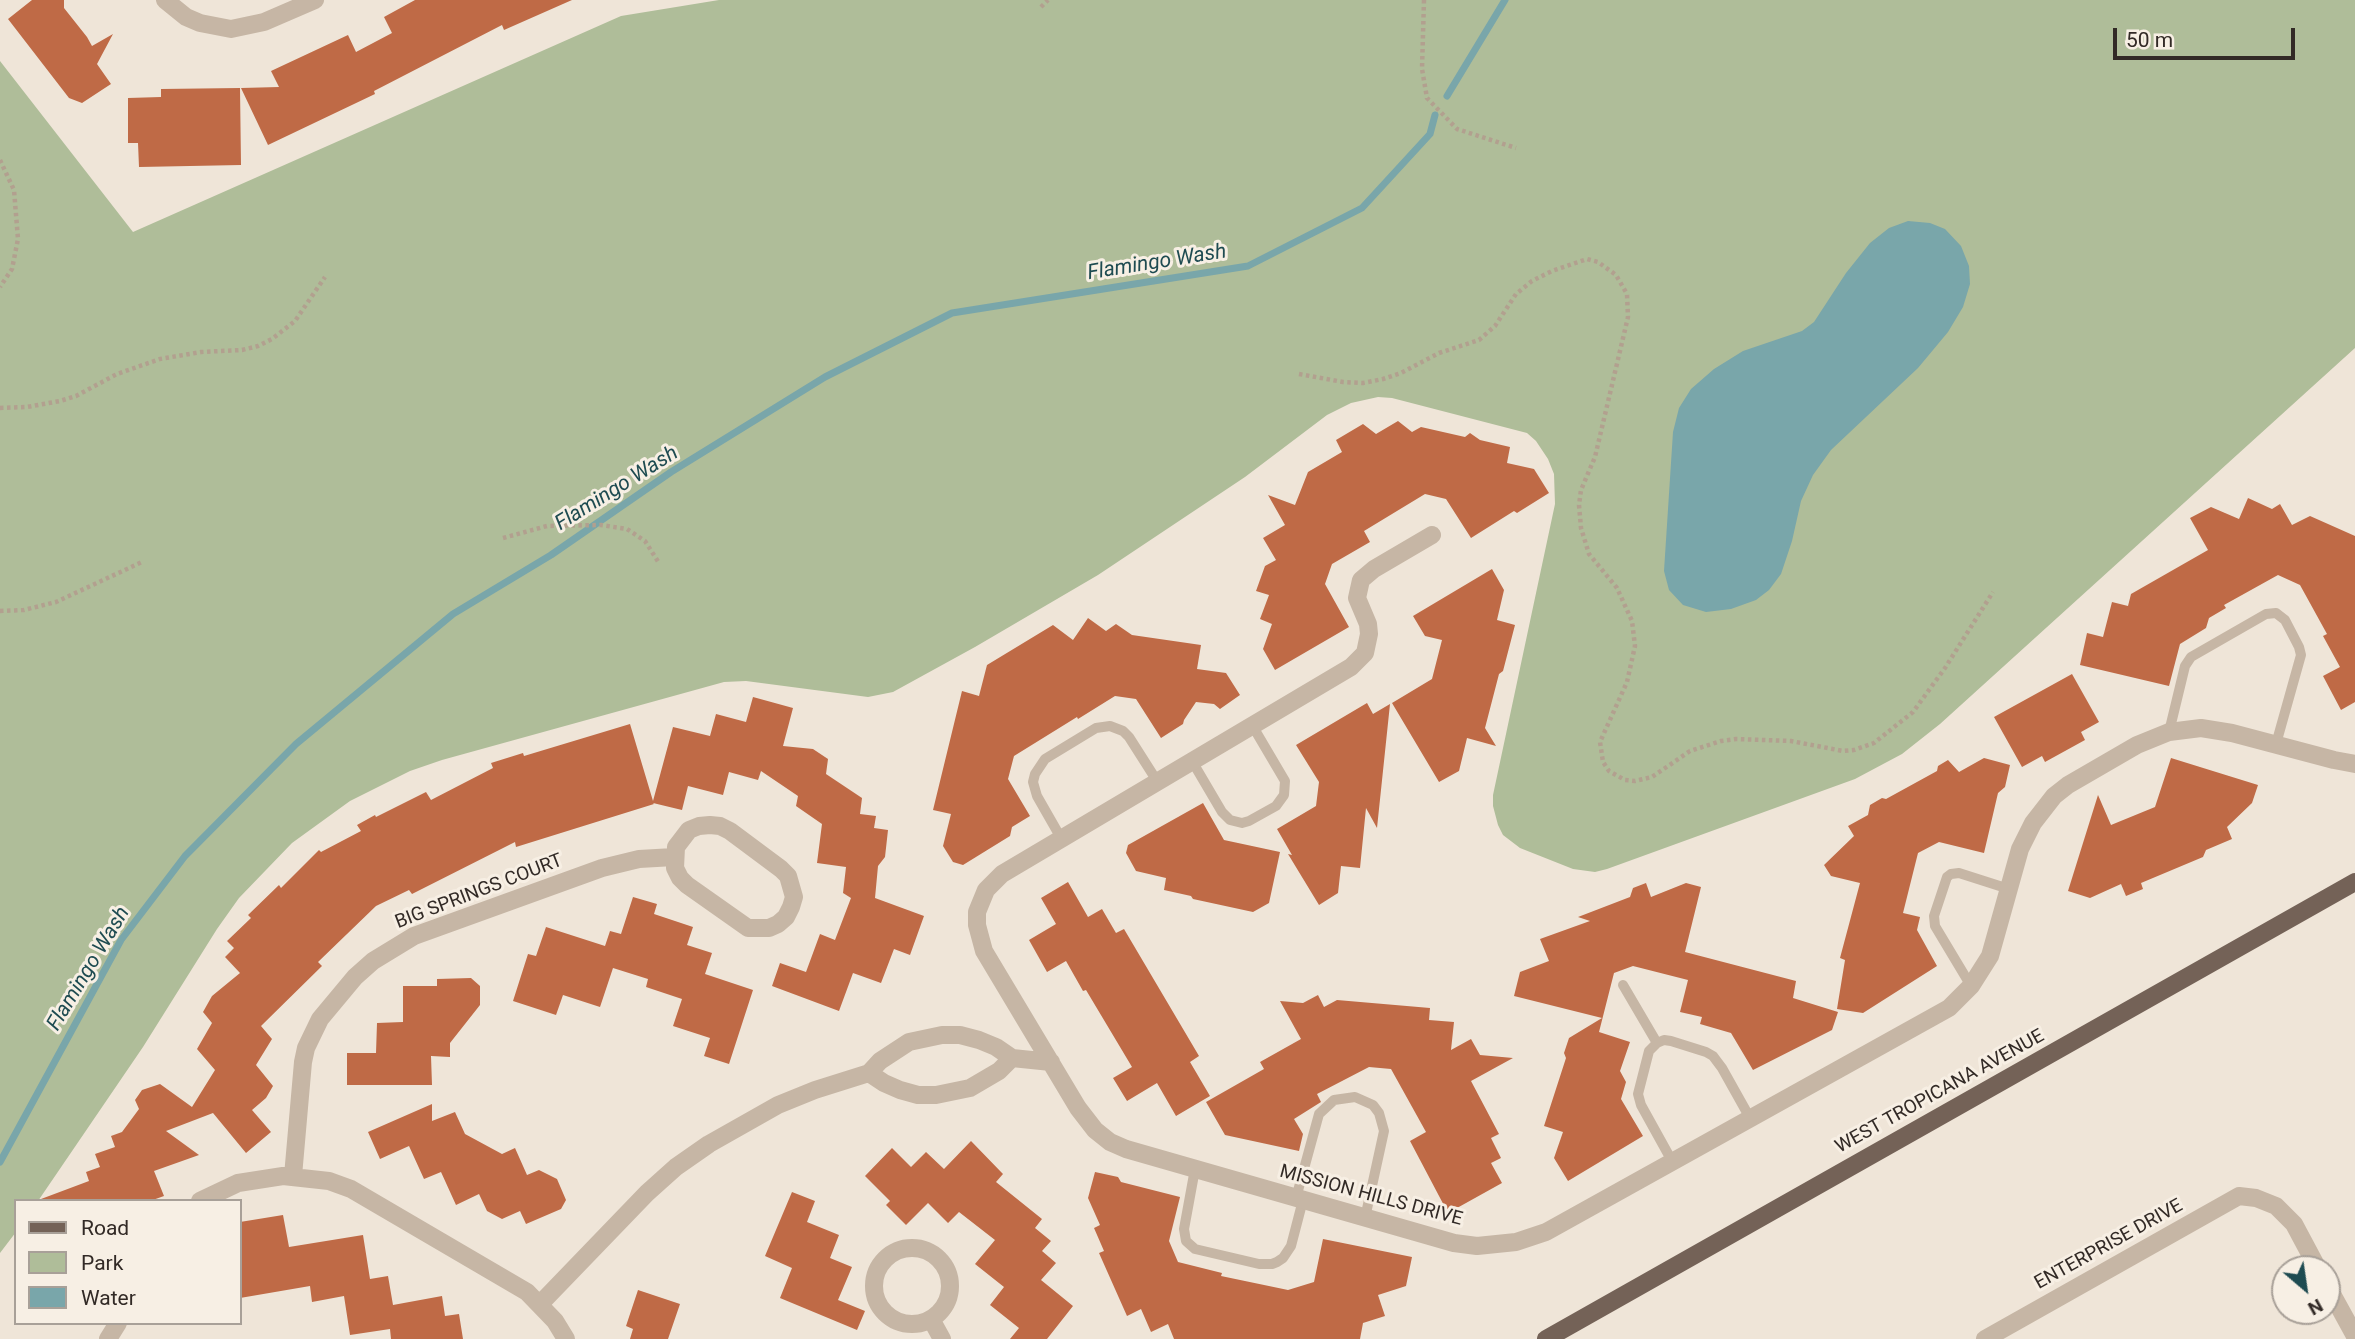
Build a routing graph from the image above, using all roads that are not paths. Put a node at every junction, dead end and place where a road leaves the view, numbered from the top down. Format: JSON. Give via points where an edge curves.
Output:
{"nodes":[{"id":1,"x":165,"y":0,"type":"edge"},
{"id":2,"x":315,"y":0,"type":"edge"},
{"id":3,"x":1432,"y":535,"type":"dead end"},
{"id":4,"x":1252,"y":725,"type":"junction"},
{"id":5,"x":2168,"y":732,"type":"junction"},
{"id":6,"x":2276,"y":744,"type":"junction"},
{"id":7,"x":1192,"y":761,"type":"junction"},
{"id":8,"x":2355,"y":764,"type":"edge"},
{"id":9,"x":1157,"y":781,"type":"junction"},
{"id":10,"x":1061,"y":838,"type":"junction"},
{"id":11,"x":674,"y":858,"type":"junction"},
{"id":12,"x":2355,"y":881,"type":"edge"},
{"id":13,"x":2009,"y":889,"type":"junction"},
{"id":14,"x":1623,"y":985,"type":"dead end"},
{"id":15,"x":1971,"y":986,"type":"junction"},
{"id":16,"x":1657,"y":1043,"type":"junction"},
{"id":17,"x":1012,"y":1058,"type":"junction"},
{"id":18,"x":1051,"y":1062,"type":"junction"},
{"id":19,"x":869,"y":1073,"type":"junction"},
{"id":20,"x":1750,"y":1118,"type":"junction"},
{"id":21,"x":1672,"y":1161,"type":"junction"},
{"id":22,"x":1195,"y":1169,"type":"junction"},
{"id":23,"x":293,"y":1176,"type":"junction"},
{"id":24,"x":204,"y":1199,"type":"edge"},
{"id":25,"x":1300,"y":1199,"type":"junction"},
{"id":26,"x":1365,"y":1218,"type":"junction"},
{"id":27,"x":2311,"y":1255,"type":"edge"},
{"id":28,"x":540,"y":1304,"type":"junction"},
{"id":29,"x":2341,"y":1310,"type":"edge"},
{"id":30,"x":931,"y":1319,"type":"junction"},
{"id":31,"x":2355,"y":1336,"type":"edge"},
{"id":32,"x":566,"y":1339,"type":"edge"},
{"id":33,"x":942,"y":1339,"type":"edge"},
{"id":34,"x":1546,"y":1339,"type":"edge"},
{"id":35,"x":1985,"y":1339,"type":"edge"}],
"edges":[{"from":1,"to":2,"type":"street","via":[[193,20],[231,29],[264,22]]},
{"from":3,"to":4,"type":"street","name":"MISSION HILLS DRIVE","via":[[1362,580],[1357,598],[1369,634],[1359,661]]},
{"from":4,"to":7,"type":"street","name":"MISSION HILLS DRIVE"},
{"from":4,"to":7,"type":"lane","via":[[1284,781],[1281,801],[1267,811],[1242,823],[1230,820]]},
{"from":5,"to":6,"type":"street","name":"MISSION HILLS DRIVE","via":[[2217,729]]},
{"from":5,"to":6,"type":"lane","via":[[2191,657],[2266,614],[2276,613],[2285,620],[2301,655]]},
{"from":5,"to":13,"type":"street","name":"MISSION HILLS DRIVE","via":[[2137,745],[2054,796],[2025,835]]},
{"from":6,"to":8,"type":"street","name":"MISSION HILLS DRIVE"},
{"from":7,"to":9,"type":"street","name":"MISSION HILLS DRIVE"},
{"from":9,"to":10,"type":"street","name":"MISSION HILLS DRIVE"},
{"from":9,"to":10,"type":"lane","via":[[1129,737],[1117,727],[1096,729],[1075,741],[1045,759],[1033,782]]},
{"from":10,"to":18,"type":"street","name":"MISSION HILLS DRIVE","via":[[993,881],[981,901],[976,925],[984,951]]},
{"from":11,"to":11,"type":"street","via":[[687,886],[748,928],[778,924],[792,907],[788,876],[720,826],[689,830]]},
{"from":11,"to":23,"type":"street","name":"BIG SPRINGS COURT","via":[[639,859],[602,868],[414,936],[373,961],[320,1018],[306,1048]]},
{"from":12,"to":34,"type":"main road","name":"WEST TROPICANA AVENUE"},
{"from":13,"to":15,"type":"street","name":"MISSION HILLS DRIVE","via":[[1990,956]]},
{"from":13,"to":15,"type":"lane","via":[[1959,873],[1947,877],[1935,926]]},
{"from":14,"to":16,"type":"lane"},
{"from":15,"to":20,"type":"street","name":"MISSION HILLS DRIVE","via":[[1936,1016]]},
{"from":16,"to":20,"type":"lane","via":[[1671,1041],[1713,1056]]},
{"from":16,"to":21,"type":"lane","via":[[1649,1051],[1638,1094]]},
{"from":17,"to":18,"type":"street"},
{"from":17,"to":19,"type":"street","via":[[985,1081],[936,1095],[900,1090]]},
{"from":17,"to":19,"type":"street","via":[[979,1040],[942,1035],[909,1042]]},
{"from":18,"to":22,"type":"street","name":"MISSION HILLS DRIVE","via":[[1086,1120],[1110,1142]]},
{"from":19,"to":28,"type":"street","via":[[778,1105],[709,1144],[646,1193]]},
{"from":20,"to":21,"type":"street","name":"MISSION HILLS DRIVE"},
{"from":21,"to":26,"type":"street","name":"MISSION HILLS DRIVE","via":[[1546,1232],[1516,1242],[1477,1246]]},
{"from":22,"to":25,"type":"street","name":"MISSION HILLS DRIVE"},
{"from":22,"to":25,"type":"lane","via":[[1184,1229],[1186,1241],[1195,1249],[1259,1264],[1278,1262],[1291,1246]]},
{"from":23,"to":24,"type":"street","via":[[238,1183]]},
{"from":23,"to":28,"type":"street","via":[[329,1181],[372,1199]]},
{"from":25,"to":26,"type":"street","name":"MISSION HILLS DRIVE"},
{"from":25,"to":26,"type":"lane","via":[[1319,1114],[1334,1100],[1355,1097],[1373,1105],[1384,1131]]},
{"from":27,"to":35,"type":"street","name":"ENTERPRISE DRIVE","via":[[2294,1224],[2276,1206],[2239,1196]]},
{"from":28,"to":32,"type":"street"},
{"from":29,"to":31,"type":"street"},
{"from":30,"to":30,"type":"street","via":[[949,1293],[942,1262],[925,1250],[893,1253],[878,1268],[875,1279],[882,1309],[899,1321]]},
{"from":30,"to":33,"type":"street"}]}
